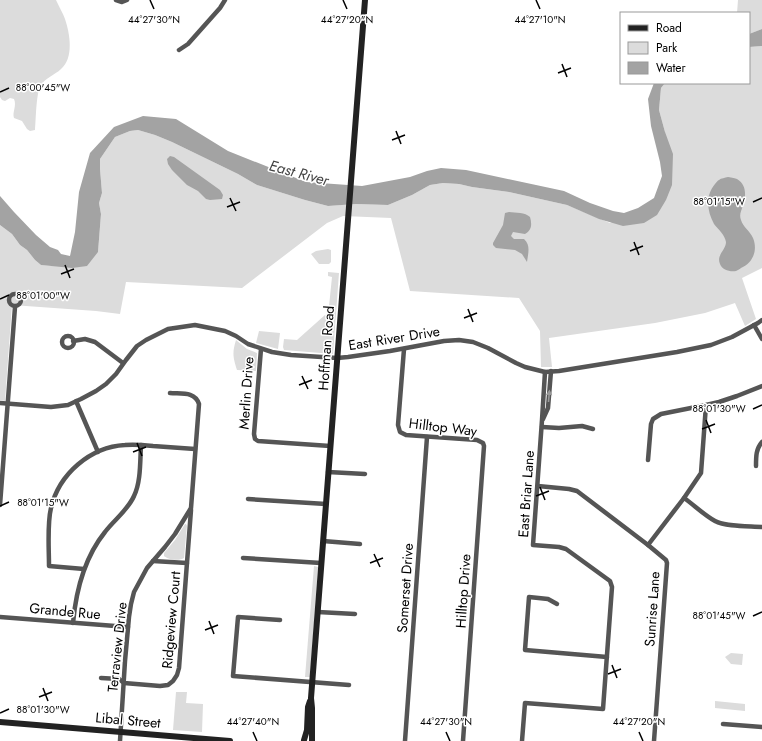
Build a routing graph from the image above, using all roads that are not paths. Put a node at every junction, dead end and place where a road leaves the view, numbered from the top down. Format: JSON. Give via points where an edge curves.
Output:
{"nodes":[{"id":1,"x":116,"y":0,"type":"edge"},
{"id":2,"x":127,"y":0,"type":"edge"},
{"id":3,"x":225,"y":0,"type":"edge"},
{"id":4,"x":365,"y":0,"type":"edge"},
{"id":5,"x":179,"y":50,"type":"dead end"},
{"id":6,"x":15,"y":307,"type":"dead end"},
{"id":7,"x":762,"y":320,"type":"edge"},
{"id":8,"x":754,"y":325,"type":"junction"},
{"id":9,"x":762,"y":339,"type":"edge"},
{"id":10,"x":73,"y":341,"type":"dead end"},
{"id":11,"x":261,"y":349,"type":"junction"},
{"id":12,"x":404,"y":349,"type":"junction"},
{"id":13,"x":337,"y":358,"type":"junction"},
{"id":14,"x":123,"y":363,"type":"junction"},
{"id":15,"x":551,"y":371,"type":"junction"},
{"id":16,"x":545,"y":372,"type":"junction"},
{"id":17,"x":762,"y":386,"type":"edge"},
{"id":18,"x":170,"y":393,"type":"dead end"},
{"id":19,"x":76,"y":401,"type":"junction"},
{"id":20,"x":0,"y":403,"type":"edge"},
{"id":21,"x":7,"y":404,"type":"junction"},
{"id":22,"x":706,"y":405,"type":"junction"},
{"id":23,"x":542,"y":420,"type":"junction"},
{"id":24,"x":542,"y":427,"type":"junction"},
{"id":25,"x":593,"y":429,"type":"dead end"},
{"id":26,"x":427,"y":437,"type":"junction"},
{"id":27,"x":762,"y":442,"type":"edge"},
{"id":28,"x":483,"y":443,"type":"joint"},
{"id":29,"x":141,"y":445,"type":"junction"},
{"id":30,"x":330,"y":446,"type":"junction"},
{"id":31,"x":196,"y":449,"type":"junction"},
{"id":32,"x":98,"y":452,"type":"junction"},
{"id":33,"x":648,"y":460,"type":"dead end"},
{"id":34,"x":756,"y":466,"type":"dead end"},
{"id":35,"x":328,"y":472,"type":"junction"},
{"id":36,"x":365,"y":474,"type":"dead end"},
{"id":37,"x":538,"y":486,"type":"junction"},
{"id":38,"x":684,"y":498,"type":"junction"},
{"id":39,"x":248,"y":499,"type":"dead end"},
{"id":40,"x":326,"y":504,"type":"junction"},
{"id":41,"x":0,"y":505,"type":"edge"},
{"id":42,"x":191,"y":508,"type":"junction"},
{"id":43,"x":762,"y":527,"type":"edge"},
{"id":44,"x":323,"y":541,"type":"junction"},
{"id":45,"x":360,"y":544,"type":"dead end"},
{"id":46,"x":648,"y":545,"type":"junction"},
{"id":47,"x":243,"y":558,"type":"dead end"},
{"id":48,"x":153,"y":561,"type":"junction"},
{"id":49,"x":187,"y":563,"type":"junction"},
{"id":50,"x":321,"y":563,"type":"junction"},
{"id":51,"x":84,"y":569,"type":"junction"},
{"id":52,"x":557,"y":604,"type":"dead end"},
{"id":53,"x":318,"y":612,"type":"junction"},
{"id":54,"x":355,"y":614,"type":"dead end"},
{"id":55,"x":0,"y":617,"type":"edge"},
{"id":56,"x":280,"y":620,"type":"dead end"},
{"id":57,"x":73,"y":623,"type":"junction"},
{"id":58,"x":128,"y":627,"type":"junction"},
{"id":59,"x":607,"y":656,"type":"junction"},
{"id":60,"x":101,"y":678,"type":"dead end"},
{"id":61,"x":312,"y":682,"type":"junction"},
{"id":62,"x":124,"y":683,"type":"junction"},
{"id":63,"x":349,"y":685,"type":"dead end"},
{"id":64,"x":311,"y":698,"type":"junction"},
{"id":65,"x":0,"y":722,"type":"edge"},
{"id":66,"x":723,"y":724,"type":"dead end"},
{"id":67,"x":762,"y":727,"type":"edge"},
{"id":68,"x":121,"y":732,"type":"junction"},
{"id":69,"x":120,"y":741,"type":"edge"},
{"id":70,"x":230,"y":741,"type":"edge"},
{"id":71,"x":304,"y":741,"type":"edge"},
{"id":72,"x":312,"y":741,"type":"edge"},
{"id":73,"x":405,"y":741,"type":"edge"},
{"id":74,"x":463,"y":741,"type":"edge"},
{"id":75,"x":522,"y":741,"type":"edge"},
{"id":76,"x":654,"y":741,"type":"edge"}],
"edges":[{"from":1,"to":2,"type":"street"},
{"from":3,"to":5,"type":"street","via":[[188,44]]},
{"from":4,"to":13,"type":"street","name":"Hoffman Road"},
{"from":6,"to":21,"type":"street"},
{"from":7,"to":8,"type":"street","name":"East River Drive"},
{"from":8,"to":9,"type":"street"},
{"from":8,"to":15,"type":"street","name":"East River Drive","via":[[711,345]]},
{"from":10,"to":14,"type":"street","via":[[85,339],[95,342]]},
{"from":11,"to":13,"type":"street","name":"East River Drive","via":[[291,355]]},
{"from":11,"to":14,"type":"street","name":"East River Drive","via":[[225,331],[195,325],[168,329],[146,340],[137,346]]},
{"from":11,"to":30,"type":"street","name":"Merlin Drive","via":[[255,439]]},
{"from":12,"to":13,"type":"street","name":"East River Drive"},
{"from":12,"to":16,"type":"street","name":"East River Drive","via":[[444,341],[473,342],[520,365]]},
{"from":12,"to":26,"type":"street","name":"Hilltop Way","via":[[398,425],[400,432],[406,435]]},
{"from":13,"to":30,"type":"street","name":"Hoffman Road"},
{"from":14,"to":19,"type":"street","name":"East River Drive","via":[[106,384],[96,392]]},
{"from":15,"to":16,"type":"street","name":"East River Drive"},
{"from":23,"to":15,"type":"street","name":"East Briar Lane","one_way":true,"via":[[548,408]]},
{"from":16,"to":23,"type":"street","name":"East Briar Lane"},
{"from":17,"to":22,"type":"street"},
{"from":18,"to":31,"type":"street","name":"Terraview Drive","via":[[192,395],[197,398],[199,404]]},
{"from":19,"to":21,"type":"street","name":"East River Drive","via":[[68,405],[51,407]]},
{"from":19,"to":32,"type":"street"},
{"from":20,"to":21,"type":"street","name":"East River Drive"},
{"from":21,"to":41,"type":"street"},
{"from":22,"to":33,"type":"street","via":[[665,412],[653,419]]},
{"from":22,"to":38,"type":"street","via":[[702,470]]},
{"from":23,"to":24,"type":"street","name":"East Briar Lane"},
{"from":24,"to":25,"type":"street","via":[[582,426]]},
{"from":24,"to":37,"type":"street","name":"East Briar Lane"},
{"from":26,"to":28,"type":"street","name":"Hilltop Way","via":[[477,440]]},
{"from":26,"to":73,"type":"street","name":"Somerset Drive"},
{"from":27,"to":34,"type":"street","via":[[756,453]]},
{"from":28,"to":74,"type":"street","name":"Hilltop Drive"},
{"from":29,"to":31,"type":"street"},
{"from":29,"to":32,"type":"street","via":[[118,446]]},
{"from":29,"to":51,"type":"street","via":[[138,486],[134,497],[104,533]]},
{"from":30,"to":35,"type":"street","name":"Hoffman Road"},
{"from":31,"to":42,"type":"street","name":"Terraview Drive"},
{"from":32,"to":51,"type":"street","via":[[71,470],[63,480],[51,507],[48,566]]},
{"from":35,"to":36,"type":"street"},
{"from":35,"to":40,"type":"street","name":"Hoffman Road"},
{"from":37,"to":46,"type":"street","name":"Sunrise Lane","via":[[577,491]]},
{"from":37,"to":59,"type":"street","name":"East Briar Lane","via":[[533,544],[566,549],[612,585]]},
{"from":38,"to":43,"type":"street","via":[[719,523]]},
{"from":38,"to":46,"type":"street"},
{"from":39,"to":40,"type":"street"},
{"from":40,"to":44,"type":"street","name":"Hoffman Road"},
{"from":42,"to":48,"type":"street","name":"Terraview Drive","via":[[172,539]]},
{"from":42,"to":49,"type":"street","name":"Ridgeview Court"},
{"from":44,"to":45,"type":"street"},
{"from":44,"to":50,"type":"street","name":"Hoffman Road"},
{"from":46,"to":76,"type":"street","name":"Sunrise Lane","via":[[665,558],[667,563]]},
{"from":47,"to":50,"type":"street"},
{"from":48,"to":49,"type":"street"},
{"from":48,"to":58,"type":"street","name":"Terraview Drive","via":[[134,592]]},
{"from":49,"to":62,"type":"street","name":"Ridgeview Court","via":[[177,675],[168,685]]},
{"from":50,"to":53,"type":"street","name":"Hoffman Road"},
{"from":51,"to":57,"type":"street","via":[[74,606]]},
{"from":52,"to":59,"type":"street","via":[[548,599],[529,597],[525,650]]},
{"from":53,"to":54,"type":"street"},
{"from":53,"to":61,"type":"street","name":"Hoffman Road"},
{"from":55,"to":57,"type":"street","name":"Grande Rue"},
{"from":56,"to":61,"type":"street","via":[[238,617],[233,676]]},
{"from":57,"to":58,"type":"street","name":"Grande Rue"},
{"from":58,"to":62,"type":"street","name":"Terraview Drive"},
{"from":59,"to":75,"type":"street","name":"East Briar Lane","via":[[603,709],[525,703]]},
{"from":60,"to":62,"type":"street","name":"Ridgeview Court","via":[[119,679]]},
{"from":61,"to":63,"type":"street"},
{"from":61,"to":64,"type":"street","name":"Hoffman Road"},
{"from":62,"to":68,"type":"street","name":"Terraview Drive"},
{"from":64,"to":71,"type":"street","name":"Hoffman Road"},
{"from":64,"to":72,"type":"street","name":"Hoffman Road"},
{"from":65,"to":68,"type":"street","name":"Libal Street"},
{"from":66,"to":67,"type":"street"},
{"from":68,"to":69,"type":"street","name":"Terraview Drive"},
{"from":68,"to":70,"type":"street","name":"Libal Street"},
{"from":71,"to":72,"type":"street"}]}
